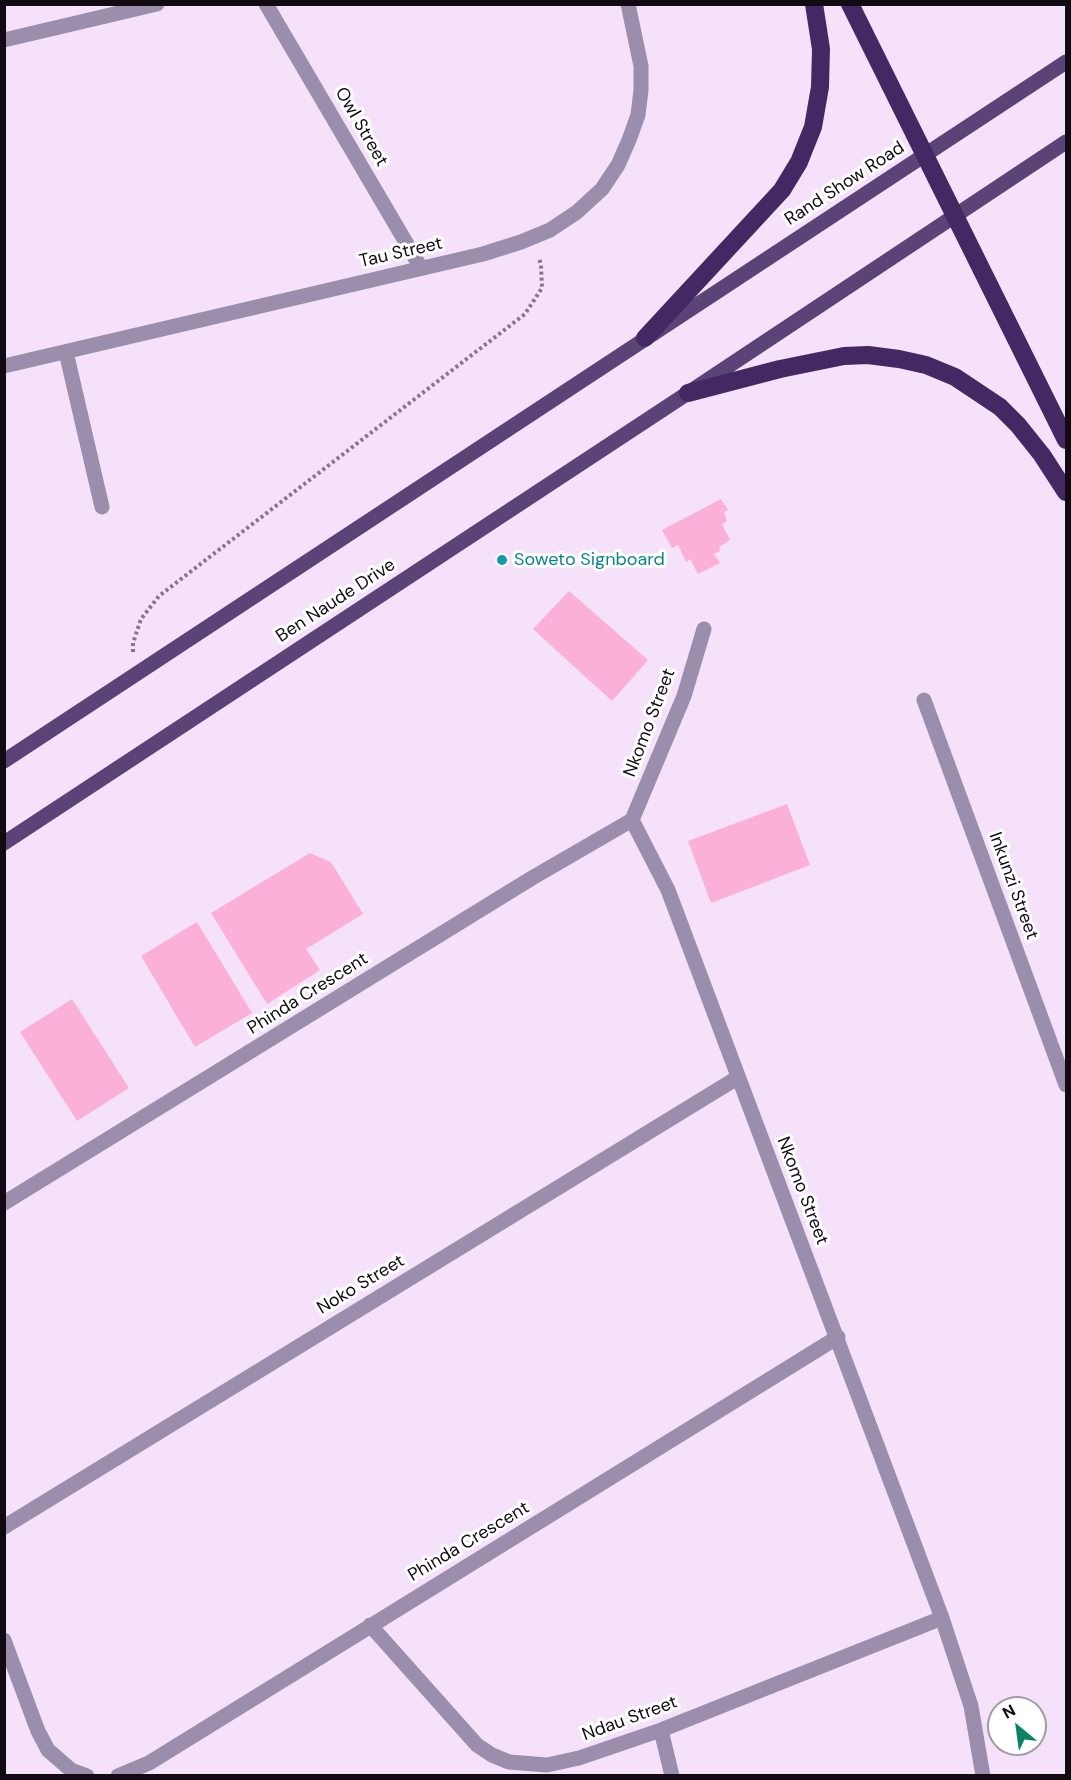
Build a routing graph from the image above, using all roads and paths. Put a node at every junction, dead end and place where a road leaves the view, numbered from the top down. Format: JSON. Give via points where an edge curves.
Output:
{"nodes":[{"id":1,"x":157,"y":4,"type":"edge"},
{"id":2,"x":266,"y":4,"type":"edge"},
{"id":3,"x":628,"y":4,"type":"edge"},
{"id":4,"x":814,"y":4,"type":"edge"},
{"id":5,"x":850,"y":4,"type":"edge"},
{"id":6,"x":4,"y":40,"type":"edge"},
{"id":7,"x":1066,"y":62,"type":"edge"},
{"id":8,"x":1066,"y":142,"type":"edge"},
{"id":9,"x":924,"y":156,"type":"junction"},
{"id":10,"x":954,"y":215,"type":"junction"},
{"id":11,"x":531,"y":238,"type":"junction"},
{"id":12,"x":421,"y":268,"type":"junction"},
{"id":13,"x":645,"y":338,"type":"junction"},
{"id":14,"x":66,"y":352,"type":"junction"},
{"id":15,"x":4,"y":366,"type":"edge"},
{"id":16,"x":688,"y":393,"type":"junction"},
{"id":17,"x":1066,"y":440,"type":"edge"},
{"id":18,"x":1066,"y":492,"type":"edge"},
{"id":19,"x":102,"y":507,"type":"dead end"},
{"id":20,"x":704,"y":628,"type":"dead end"},
{"id":21,"x":142,"y":670,"type":"junction"},
{"id":22,"x":924,"y":700,"type":"dead end"},
{"id":23,"x":4,"y":761,"type":"edge"},
{"id":24,"x":632,"y":820,"type":"junction"},
{"id":25,"x":4,"y":843,"type":"edge"},
{"id":26,"x":737,"y":1078,"type":"junction"},
{"id":27,"x":1066,"y":1085,"type":"edge"},
{"id":28,"x":4,"y":1203,"type":"edge"},
{"id":29,"x":838,"y":1336,"type":"junction"},
{"id":30,"x":4,"y":1527,"type":"edge"},
{"id":31,"x":942,"y":1618,"type":"junction"},
{"id":32,"x":370,"y":1626,"type":"junction"},
{"id":33,"x":4,"y":1640,"type":"edge"},
{"id":34,"x":661,"y":1730,"type":"junction"},
{"id":35,"x":87,"y":1776,"type":"edge"},
{"id":36,"x":118,"y":1776,"type":"edge"},
{"id":37,"x":672,"y":1776,"type":"edge"},
{"id":38,"x":983,"y":1776,"type":"edge"}],
"edges":[{"from":1,"to":6,"type":"street"},
{"from":2,"to":12,"type":"street","name":"Owl Street"},
{"from":3,"to":11,"type":"street","name":"Tau Street","via":[[641,66],[638,115],[629,140],[602,189],[577,212]]},
{"from":4,"to":13,"type":"highway","via":[[821,49],[820,87],[813,127],[799,162],[782,190]]},
{"from":5,"to":9,"type":"highway"},
{"from":7,"to":9,"type":"main road","name":"Rand Show Road"},
{"from":8,"to":10,"type":"main road"},
{"from":9,"to":10,"type":"highway"},
{"from":9,"to":13,"type":"main road","name":"Rand Show Road"},
{"from":10,"to":16,"type":"main road"},
{"from":10,"to":17,"type":"highway"},
{"from":11,"to":12,"type":"street","name":"Tau Street"},
{"from":11,"to":21,"type":"path","via":[[541,265],[542,288],[525,314],[159,596],[141,620],[133,643],[132,652]]},
{"from":12,"to":14,"type":"street","name":"Tau Street"},
{"from":13,"to":21,"type":"main road"},
{"from":14,"to":15,"type":"street","name":"Tau Street"},
{"from":14,"to":19,"type":"street"},
{"from":16,"to":18,"type":"highway","via":[[844,356],[868,355],[926,365],[955,377],[1000,407],[1042,455]]},
{"from":16,"to":25,"type":"main road","name":"Ben Naude Drive"},
{"from":20,"to":24,"type":"street","name":"Nkomo Street","via":[[684,696]]},
{"from":21,"to":23,"type":"main road"},
{"from":22,"to":27,"type":"street","name":"Inkunzi Street"},
{"from":24,"to":26,"type":"street","name":"Nkomo Street","via":[[668,890]]},
{"from":24,"to":28,"type":"street","name":"Phinda Crescent"},
{"from":26,"to":29,"type":"street","name":"Nkomo Street"},
{"from":26,"to":30,"type":"street","name":"Noko Street"},
{"from":29,"to":31,"type":"street","name":"Nkomo Street"},
{"from":29,"to":32,"type":"street","name":"Phinda Crescent"},
{"from":31,"to":34,"type":"street","name":"Ndau Street"},
{"from":31,"to":38,"type":"street","name":"Nkomo Street","via":[[971,1706]]},
{"from":32,"to":34,"type":"street","name":"Ndau Street","via":[[477,1745],[508,1762],[547,1765]]},
{"from":32,"to":36,"type":"street","name":"Phinda Crescent","via":[[149,1763]]},
{"from":33,"to":35,"type":"street","via":[[48,1750],[71,1770]]},
{"from":34,"to":37,"type":"street"}]}
